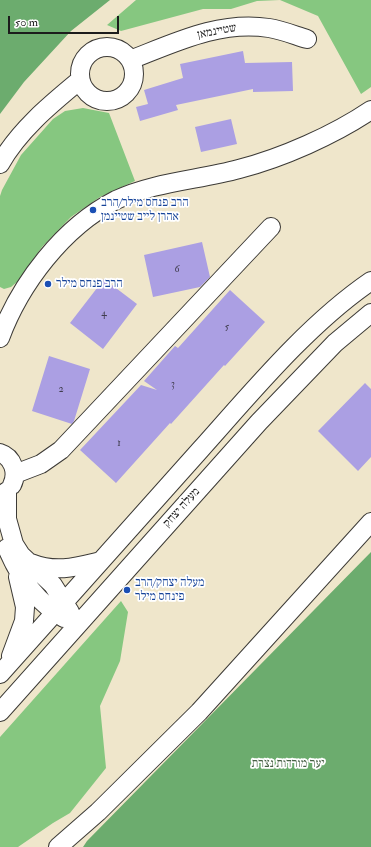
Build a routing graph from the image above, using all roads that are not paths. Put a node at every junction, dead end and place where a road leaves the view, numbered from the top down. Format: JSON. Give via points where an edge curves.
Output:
{"nodes":[{"id":1,"x":307,"y":39,"type":"dead end"},
{"id":2,"x":130,"y":60,"type":"junction"},
{"id":3,"x":80,"y":80,"type":"junction"},
{"id":4,"x":371,"y":110,"type":"edge"},
{"id":5,"x":0,"y":164,"type":"edge"},
{"id":6,"x":271,"y":228,"type":"dead end"},
{"id":7,"x":371,"y":281,"type":"edge"},
{"id":8,"x":5,"y":312,"type":"edge"},
{"id":9,"x":371,"y":313,"type":"edge"},
{"id":10,"x":0,"y":338,"type":"edge"},
{"id":11,"x":0,"y":452,"type":"edge"},
{"id":12,"x":15,"y":474,"type":"junction"},
{"id":13,"x":4,"y":494,"type":"edge"},
{"id":14,"x":371,"y":522,"type":"edge"},
{"id":15,"x":0,"y":533,"type":"edge"},
{"id":16,"x":101,"y":561,"type":"junction"},
{"id":17,"x":21,"y":563,"type":"junction"},
{"id":18,"x":60,"y":607,"type":"junction"},
{"id":19,"x":78,"y":625,"type":"junction"},
{"id":20,"x":3,"y":670,"type":"edge"},
{"id":21,"x":0,"y":712,"type":"edge"},
{"id":22,"x":58,"y":847,"type":"edge"}],
"edges":[{"from":1,"to":2,"type":"street","name":"שטיינמאן","via":[[268,28],[231,27],[210,30]]},
{"from":2,"to":3,"type":"street","via":[[115,48],[96,49],[82,62]]},
{"from":2,"to":3,"type":"street","via":[[133,78],[130,87],[116,99],[96,99],[88,94]]},
{"from":3,"to":5,"type":"street","via":[[27,129]]},
{"from":4,"to":8,"type":"street","via":[[319,140],[283,154],[240,169],[145,190],[116,200],[88,218],[62,240]]},
{"from":6,"to":12,"type":"street","via":[[61,450],[41,464]]},
{"from":7,"to":16,"type":"street","name":"מעלה יצחק","via":[[290,352]]},
{"from":8,"to":10,"type":"street"},
{"from":9,"to":19,"type":"street","name":"מעלה יצחק","via":[[335,343],[284,395]]},
{"from":11,"to":12,"type":"street","via":[[14,466]]},
{"from":12,"to":13,"type":"street","via":[[14,481]]},
{"from":13,"to":17,"type":"street","via":[[7,519],[14,544],[21,555]]},
{"from":14,"to":22,"type":"street","via":[[199,712],[98,812]]},
{"from":15,"to":17,"type":"street"},
{"from":16,"to":17,"type":"street","via":[[70,569],[52,569]]},
{"from":16,"to":18,"type":"street","name":"מעלה יצחק"},
{"from":17,"to":18,"type":"street","via":[[22,578],[34,594]]},
{"from":17,"to":20,"type":"street","via":[[24,621]]},
{"from":18,"to":19,"type":"street"},
{"from":18,"to":20,"type":"street","name":"מעלה יצחק"},
{"from":19,"to":21,"type":"street","name":"מעלה יצחק"}]}
